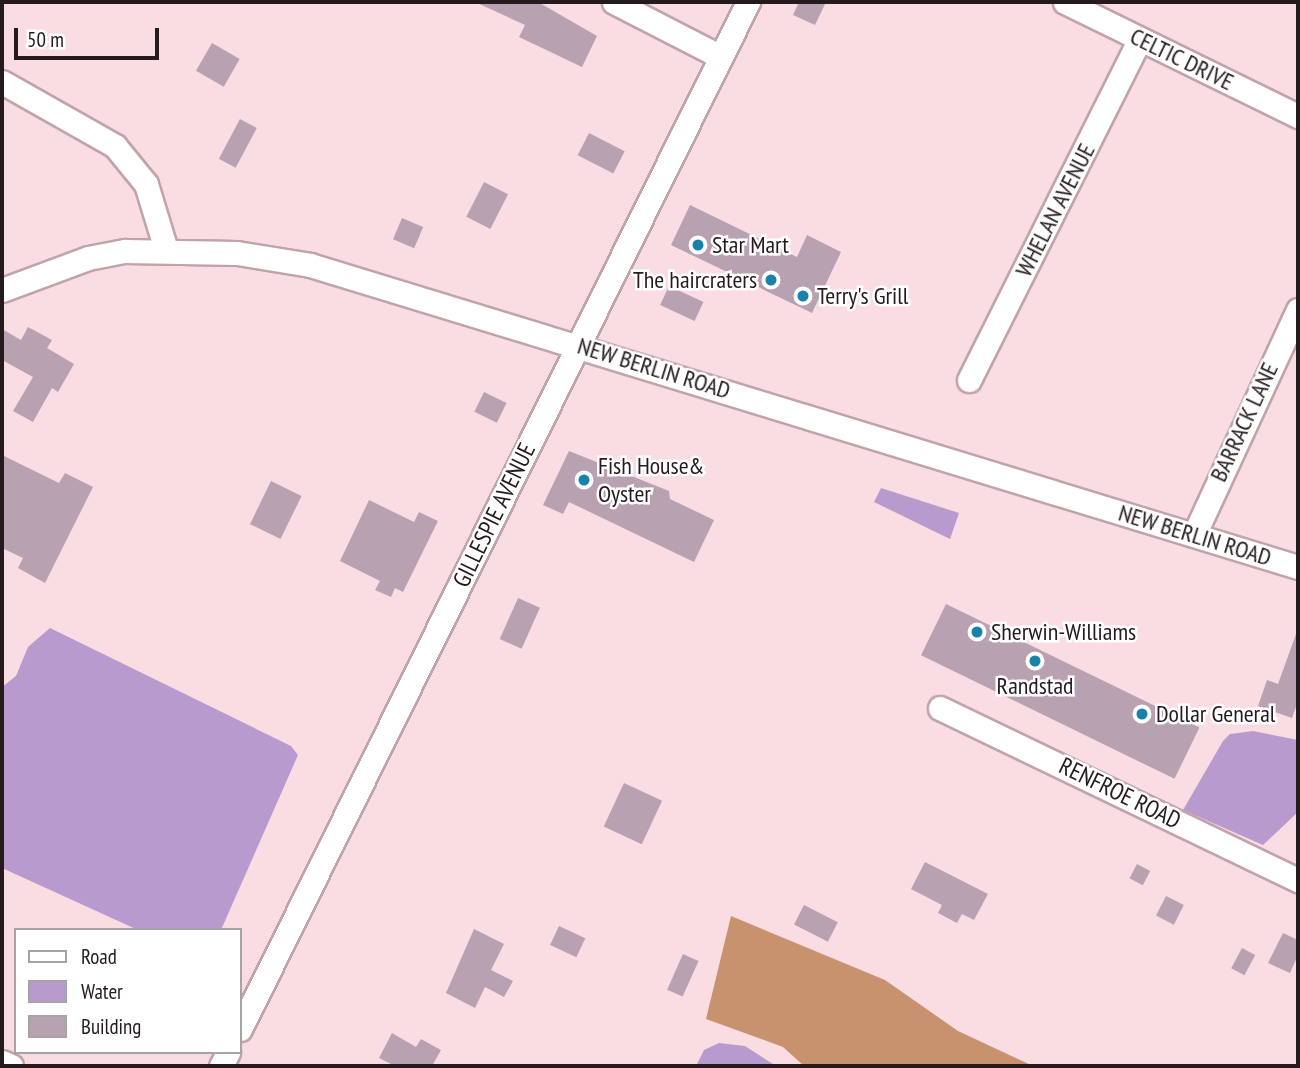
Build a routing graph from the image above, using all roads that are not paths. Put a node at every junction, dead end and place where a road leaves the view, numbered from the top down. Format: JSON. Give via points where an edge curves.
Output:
{"nodes":[{"id":1,"x":614,"y":2,"type":"edge"},
{"id":2,"x":748,"y":2,"type":"edge"},
{"id":3,"x":1065,"y":2,"type":"edge"},
{"id":4,"x":1140,"y":39,"type":"junction"},
{"id":5,"x":721,"y":57,"type":"junction"},
{"id":6,"x":2,"y":82,"type":"edge"},
{"id":7,"x":1298,"y":116,"type":"edge"},
{"id":8,"x":166,"y":250,"type":"junction"},
{"id":9,"x":2,"y":290,"type":"edge"},
{"id":10,"x":1298,"y":310,"type":"edge"},
{"id":11,"x":578,"y":345,"type":"junction"},
{"id":12,"x":969,"y":380,"type":"dead end"},
{"id":13,"x":1194,"y":535,"type":"junction"},
{"id":14,"x":1298,"y":567,"type":"edge"},
{"id":15,"x":940,"y":708,"type":"dead end"},
{"id":16,"x":1298,"y":880,"type":"edge"},
{"id":17,"x":242,"y":1025,"type":"edge"},
{"id":18,"x":2,"y":1062,"type":"edge"},
{"id":19,"x":11,"y":1066,"type":"edge"}],
"edges":[{"from":1,"to":5,"type":"street"},
{"from":2,"to":5,"type":"street","name":"GILLESPIE AVENUE"},
{"from":3,"to":4,"type":"street","name":"CELTIC DRIVE"},
{"from":4,"to":7,"type":"street","name":"CELTIC DRIVE"},
{"from":4,"to":12,"type":"street","name":"WHELAN AVENUE"},
{"from":5,"to":11,"type":"street","name":"GILLESPIE AVENUE"},
{"from":6,"to":8,"type":"street","via":[[115,146],[146,184]]},
{"from":8,"to":9,"type":"street","name":"NEW BERLIN ROAD","via":[[88,258]]},
{"from":8,"to":11,"type":"street","name":"NEW BERLIN ROAD","via":[[237,253],[310,265]]},
{"from":10,"to":13,"type":"street","name":"BARRACK LANE"},
{"from":11,"to":13,"type":"street","name":"NEW BERLIN ROAD"},
{"from":11,"to":17,"type":"street","name":"GILLESPIE AVENUE"},
{"from":13,"to":14,"type":"street","name":"NEW BERLIN ROAD"},
{"from":15,"to":16,"type":"street","name":"RENFROE ROAD"},
{"from":18,"to":19,"type":"street"}]}
